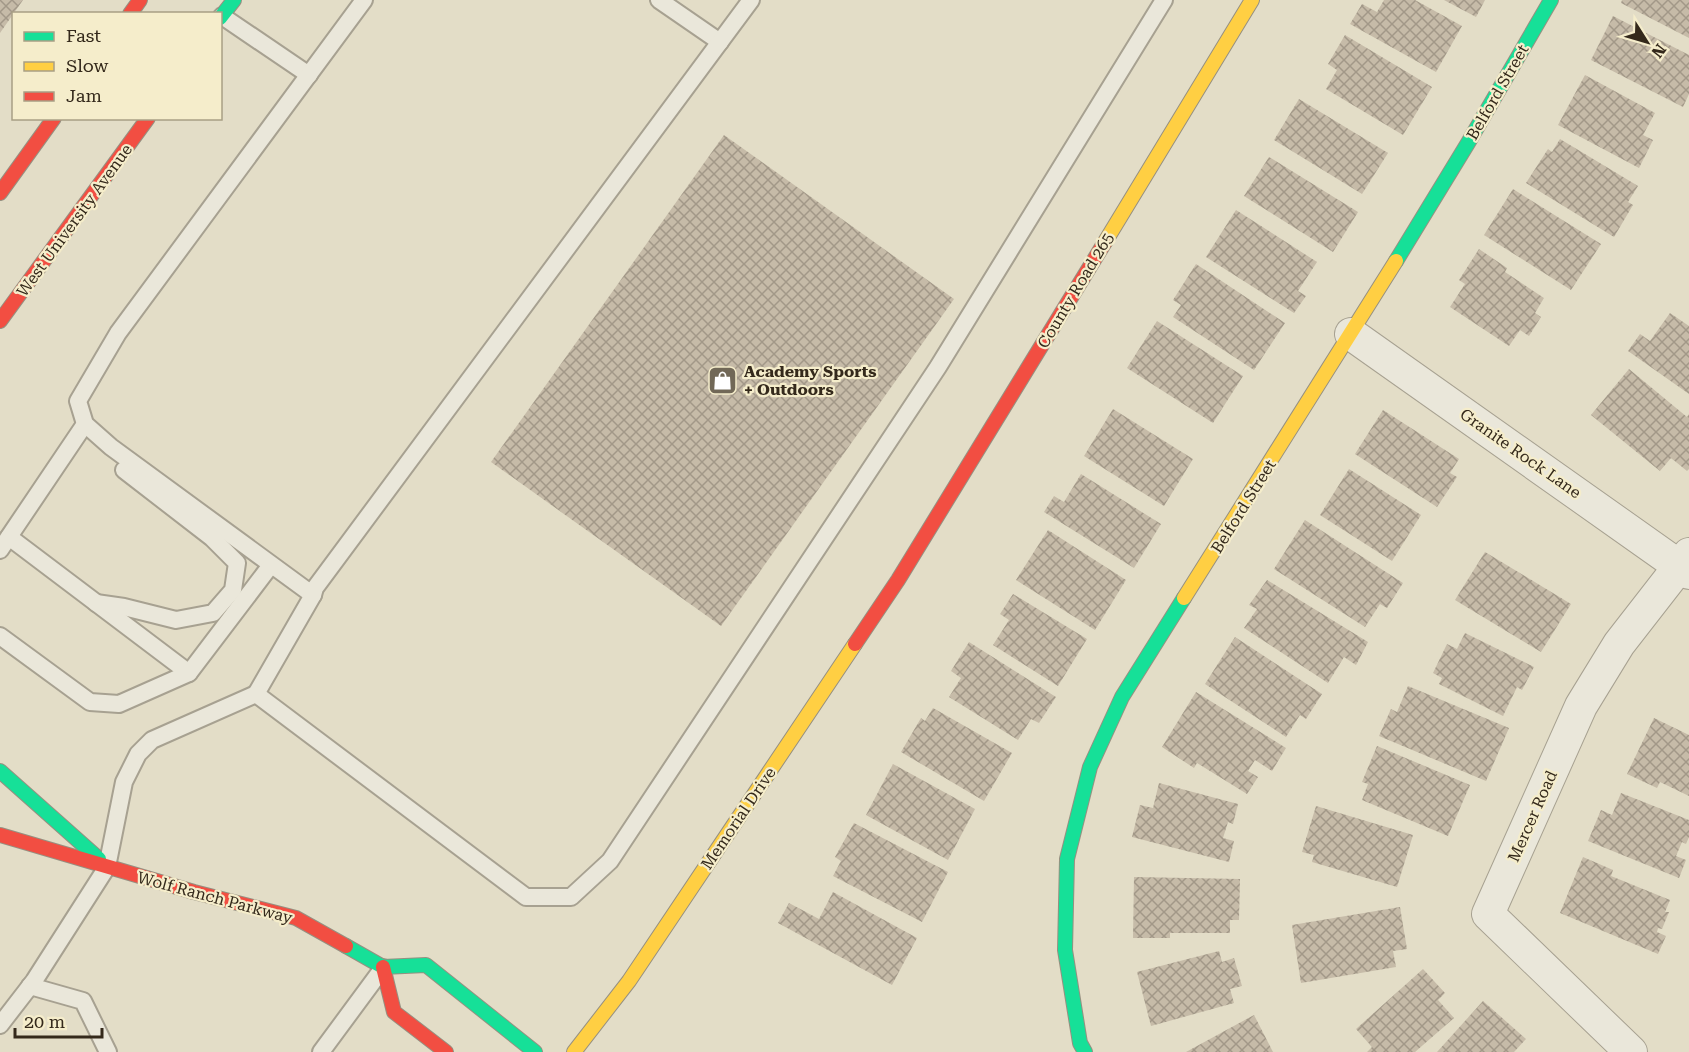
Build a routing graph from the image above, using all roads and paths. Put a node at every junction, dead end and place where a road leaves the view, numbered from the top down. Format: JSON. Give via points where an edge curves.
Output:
{"nodes":[{"id":1,"x":234,"y":0,"type":"edge"},
{"id":2,"x":364,"y":0,"type":"edge"},
{"id":3,"x":659,"y":0,"type":"edge"},
{"id":4,"x":751,"y":0,"type":"edge"},
{"id":5,"x":1164,"y":0,"type":"edge"},
{"id":6,"x":1252,"y":0,"type":"edge"},
{"id":7,"x":1551,"y":0,"type":"edge"},
{"id":8,"x":222,"y":16,"type":"edge"},
{"id":9,"x":222,"y":18,"type":"edge"},
{"id":10,"x":720,"y":42,"type":"junction"},
{"id":11,"x":309,"y":75,"type":"junction"},
{"id":12,"x":53,"y":120,"type":"edge"},
{"id":13,"x":147,"y":120,"type":"edge"},
{"id":14,"x":0,"y":193,"type":"edge"},
{"id":15,"x":0,"y":321,"type":"edge"},
{"id":16,"x":1351,"y":334,"type":"junction"},
{"id":17,"x":85,"y":424,"type":"junction"},
{"id":18,"x":111,"y":447,"type":"junction"},
{"id":19,"x":4,"y":544,"type":"edge"},
{"id":20,"x":1686,"y":564,"type":"edge"},
{"id":21,"x":271,"y":565,"type":"junction"},
{"id":22,"x":898,"y":580,"type":"joint"},
{"id":23,"x":313,"y":595,"type":"junction"},
{"id":24,"x":96,"y":603,"type":"junction"},
{"id":25,"x":0,"y":636,"type":"edge"},
{"id":26,"x":189,"y":674,"type":"junction"},
{"id":27,"x":256,"y":694,"type":"junction"},
{"id":28,"x":0,"y":771,"type":"edge"},
{"id":29,"x":0,"y":835,"type":"edge"},
{"id":30,"x":107,"y":867,"type":"junction"},
{"id":31,"x":383,"y":967,"type":"junction"},
{"id":32,"x":30,"y":986,"type":"junction"},
{"id":33,"x":0,"y":1025,"type":"edge"},
{"id":34,"x":108,"y":1052,"type":"edge"},
{"id":35,"x":321,"y":1052,"type":"edge"},
{"id":36,"x":446,"y":1052,"type":"edge"},
{"id":37,"x":535,"y":1052,"type":"edge"},
{"id":38,"x":574,"y":1052,"type":"edge"},
{"id":39,"x":1084,"y":1052,"type":"edge"},
{"id":40,"x":1631,"y":1052,"type":"edge"}],
"edges":[{"from":1,"to":8,"type":"street"},
{"from":2,"to":11,"type":"lane"},
{"from":3,"to":10,"type":"lane"},
{"from":4,"to":10,"type":"lane"},
{"from":5,"to":27,"type":"lane","via":[[938,367],[610,861],[571,897],[526,897]]},
{"from":6,"to":22,"type":"street","name":"County Road 265"},
{"from":7,"to":16,"type":"street","name":"Belford Street"},
{"from":9,"to":11,"type":"lane"},
{"from":10,"to":23,"type":"lane"},
{"from":11,"to":17,"type":"lane","via":[[118,333],[78,401]]},
{"from":12,"to":14,"type":"street"},
{"from":13,"to":15,"type":"street","name":"West University Avenue"},
{"from":16,"to":20,"type":"street","name":"Granite Rock Lane"},
{"from":16,"to":39,"type":"street","name":"Belford Street","via":[[1122,697],[1090,767],[1067,859],[1065,907],[1065,950]]},
{"from":17,"to":18,"type":"lane"},
{"from":17,"to":19,"type":"lane"},
{"from":18,"to":21,"type":"lane"},
{"from":18,"to":24,"type":"lane","via":[[123,469],[212,538],[237,563],[233,590],[213,613],[176,620]]},
{"from":19,"to":24,"type":"lane"},
{"from":20,"to":40,"type":"street","name":"Mercer Road","via":[[1619,644],[1581,706],[1488,914]]},
{"from":21,"to":23,"type":"lane"},
{"from":21,"to":26,"type":"lane"},
{"from":22,"to":38,"type":"street","name":"Memorial Drive","via":[[629,981]]},
{"from":23,"to":27,"type":"lane"},
{"from":24,"to":26,"type":"lane"},
{"from":25,"to":26,"type":"lane","via":[[90,702],[119,704]]},
{"from":27,"to":30,"type":"lane","via":[[152,740],[138,754],[124,782]]},
{"from":28,"to":30,"type":"street","name":"Wolf Ranch Parkway"},
{"from":29,"to":30,"type":"street","name":"Wolf Ranch Parkway"},
{"from":30,"to":31,"type":"street","name":"Wolf Ranch Parkway","via":[[296,918]]},
{"from":30,"to":32,"type":"lane"},
{"from":31,"to":35,"type":"lane"},
{"from":31,"to":36,"type":"street","via":[[394,1012]]},
{"from":31,"to":37,"type":"street","via":[[426,964]]},
{"from":32,"to":33,"type":"lane"},
{"from":32,"to":34,"type":"lane","via":[[83,1001]]}]}
